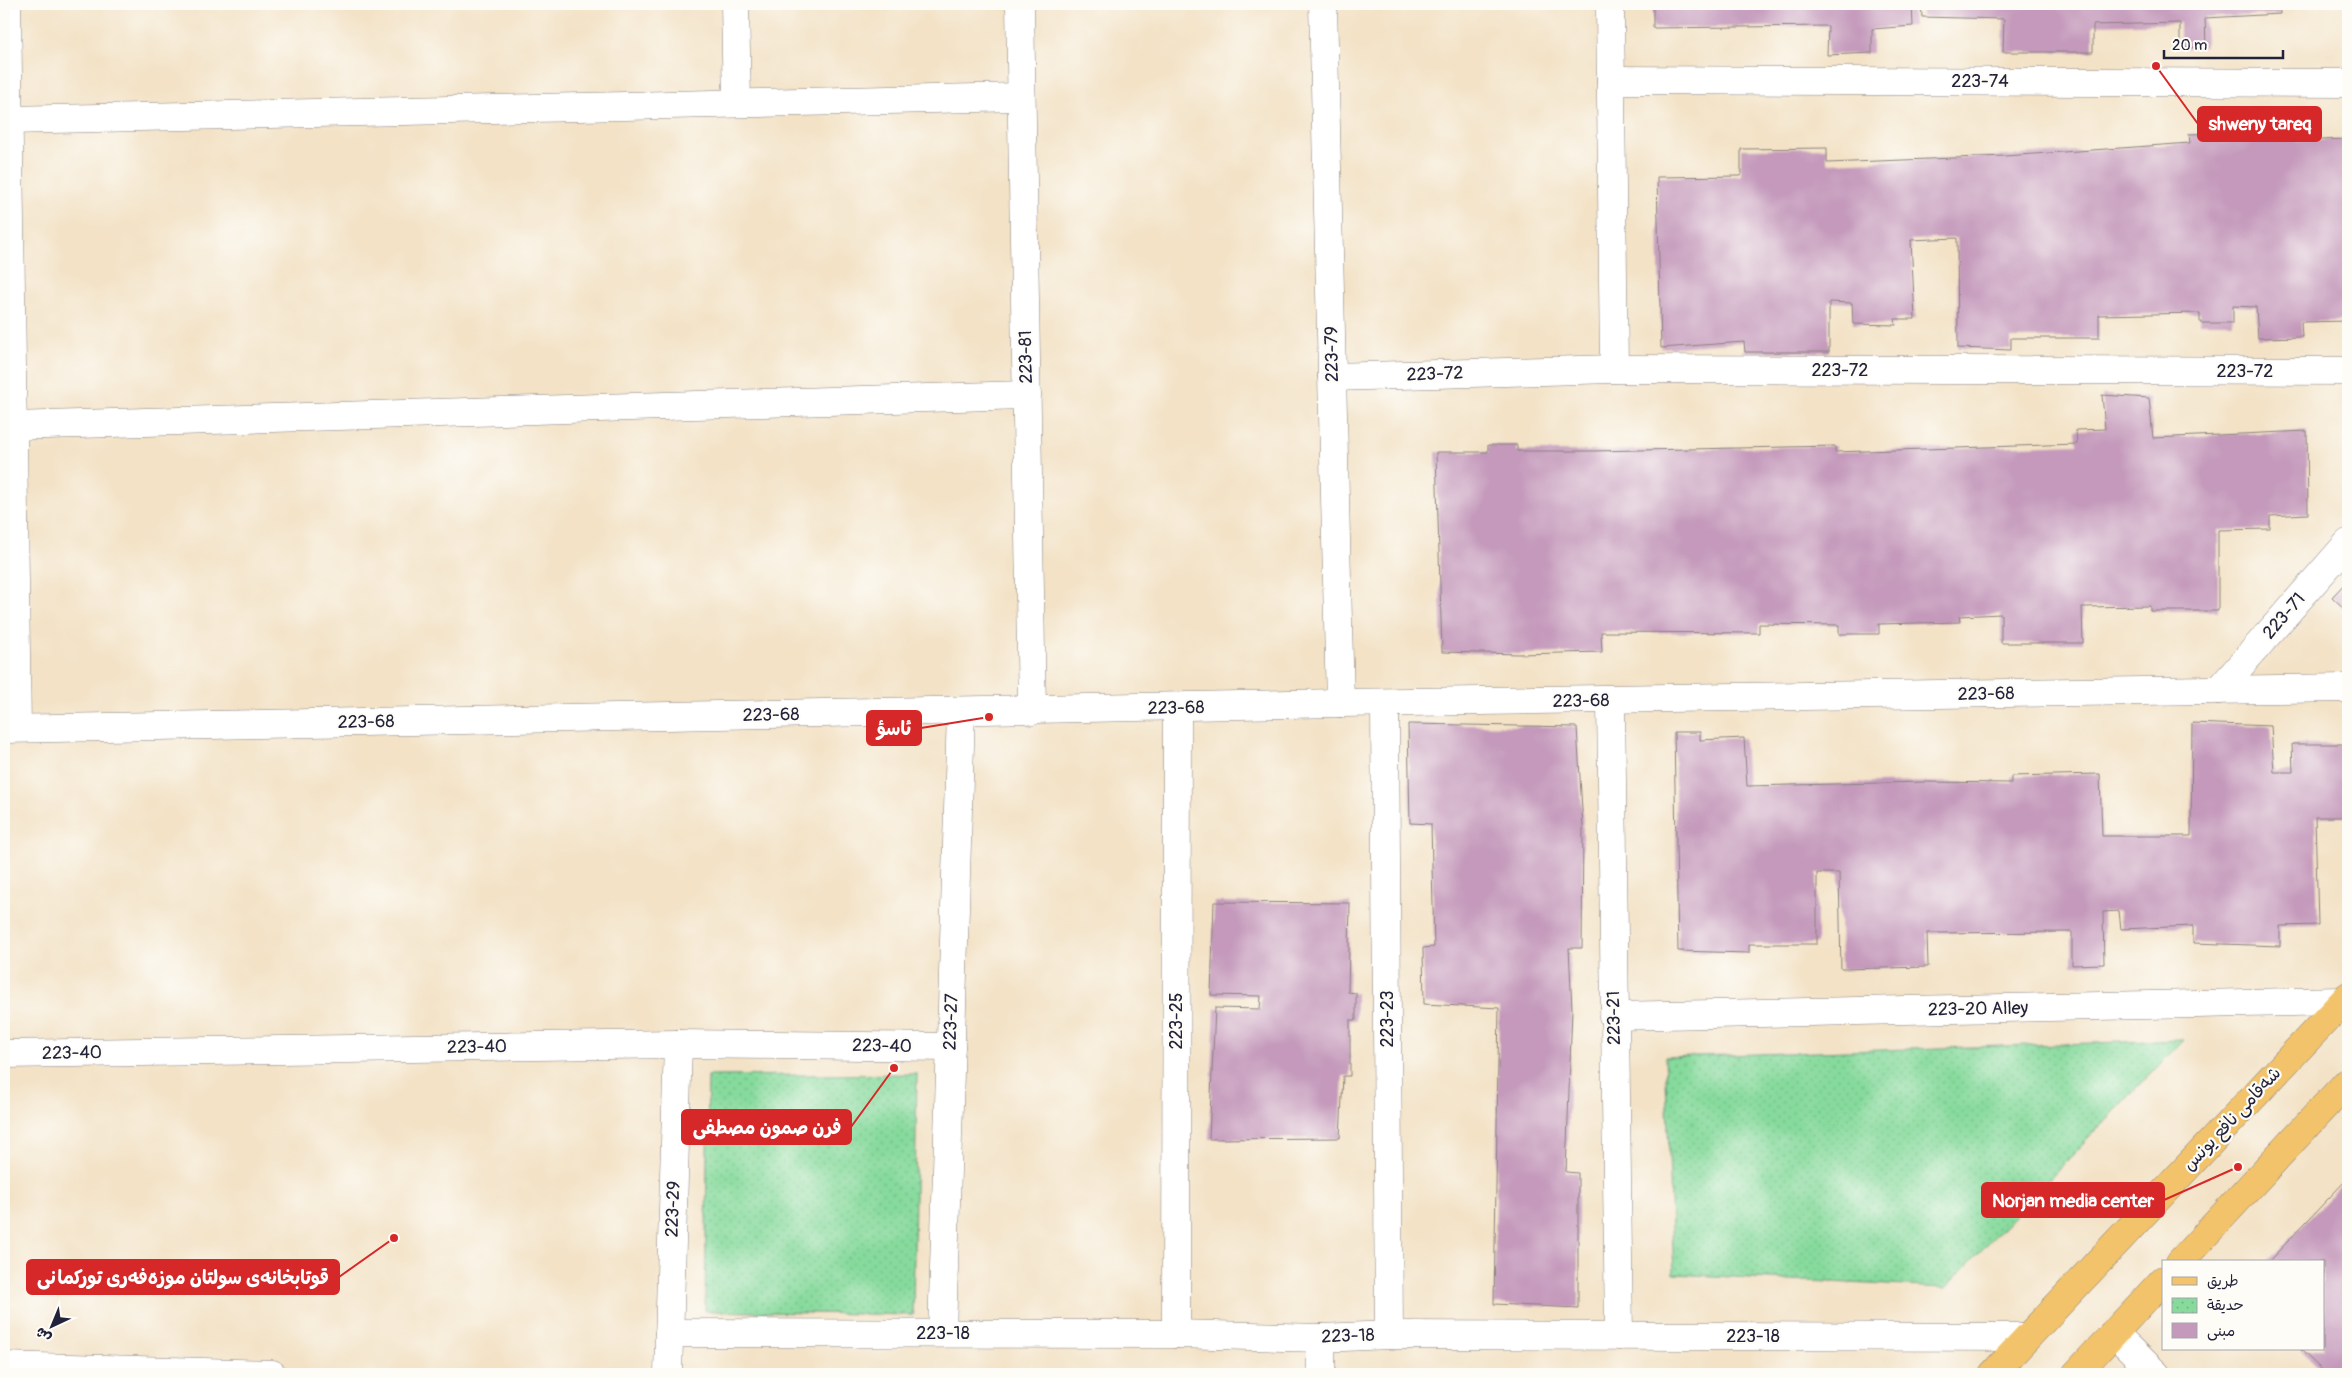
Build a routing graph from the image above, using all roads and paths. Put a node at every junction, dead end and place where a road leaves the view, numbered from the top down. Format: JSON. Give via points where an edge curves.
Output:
{"nodes":[{"id":1,"x":7,"y":4,"type":"edge"},
{"id":2,"x":735,"y":4,"type":"edge"},
{"id":3,"x":1020,"y":4,"type":"edge"},
{"id":4,"x":1323,"y":4,"type":"edge"},
{"id":5,"x":1610,"y":4,"type":"edge"},
{"id":6,"x":1611,"y":80,"type":"junction"},
{"id":7,"x":2348,"y":83,"type":"edge"},
{"id":8,"x":1021,"y":97,"type":"junction"},
{"id":9,"x":737,"y":103,"type":"junction"},
{"id":10,"x":9,"y":120,"type":"junction"},
{"id":11,"x":1614,"y":369,"type":"junction"},
{"id":12,"x":2348,"y":372,"type":"edge"},
{"id":13,"x":1332,"y":377,"type":"junction"},
{"id":14,"x":1027,"y":395,"type":"junction"},
{"id":15,"x":13,"y":426,"type":"junction"},
{"id":16,"x":2348,"y":542,"type":"edge"},
{"id":17,"x":2348,"y":688,"type":"edge"},
{"id":18,"x":2220,"y":690,"type":"junction"},
{"id":19,"x":1611,"y":700,"type":"junction"},
{"id":20,"x":1340,"y":703,"type":"junction"},
{"id":21,"x":1385,"y":704,"type":"junction"},
{"id":22,"x":1178,"y":708,"type":"junction"},
{"id":23,"x":1032,"y":711,"type":"junction"},
{"id":24,"x":961,"y":712,"type":"junction"},
{"id":25,"x":10,"y":728,"type":"edge"},
{"id":26,"x":2346,"y":998,"type":"edge"},
{"id":27,"x":1614,"y":1016,"type":"junction"},
{"id":28,"x":678,"y":1044,"type":"junction"},
{"id":29,"x":951,"y":1047,"type":"junction"},
{"id":30,"x":4,"y":1054,"type":"edge"},
{"id":31,"x":2348,"y":1081,"type":"edge"},
{"id":32,"x":2182,"y":1260,"type":"edge"},
{"id":33,"x":2162,"y":1281,"type":"edge"},
{"id":34,"x":669,"y":1333,"type":"junction"},
{"id":35,"x":942,"y":1333,"type":"junction"},
{"id":36,"x":2114,"y":1333,"type":"junction"},
{"id":37,"x":1176,"y":1334,"type":"junction"},
{"id":38,"x":1388,"y":1335,"type":"junction"},
{"id":39,"x":1619,"y":1336,"type":"junction"},
{"id":40,"x":2027,"y":1337,"type":"junction"},
{"id":41,"x":1321,"y":1338,"type":"junction"},
{"id":42,"x":4,"y":1366,"type":"edge"},
{"id":43,"x":272,"y":1374,"type":"edge"},
{"id":44,"x":668,"y":1374,"type":"edge"},
{"id":45,"x":1321,"y":1374,"type":"edge"},
{"id":46,"x":1993,"y":1374,"type":"edge"},
{"id":47,"x":2076,"y":1374,"type":"edge"},
{"id":48,"x":2156,"y":1374,"type":"edge"}],
"edges":[{"from":1,"to":10,"type":"street"},
{"from":2,"to":9,"type":"street"},
{"from":3,"to":8,"type":"street","name":"223-81"},
{"from":4,"to":13,"type":"street","name":"223-79"},
{"from":5,"to":6,"type":"street"},
{"from":6,"to":7,"type":"street","name":"223-74"},
{"from":6,"to":11,"type":"street"},
{"from":8,"to":9,"type":"street"},
{"from":8,"to":14,"type":"street","name":"223-81"},
{"from":9,"to":10,"type":"street"},
{"from":10,"to":15,"type":"street"},
{"from":11,"to":12,"type":"street","name":"223-72"},
{"from":11,"to":13,"type":"street","name":"223-72"},
{"from":13,"to":20,"type":"street","name":"223-79"},
{"from":14,"to":15,"type":"street"},
{"from":14,"to":23,"type":"street","name":"223-81"},
{"from":15,"to":25,"type":"street"},
{"from":16,"to":18,"type":"street","name":"223-71"},
{"from":17,"to":18,"type":"street","name":"223-68"},
{"from":18,"to":19,"type":"street","name":"223-68"},
{"from":19,"to":21,"type":"street","name":"223-68"},
{"from":19,"to":27,"type":"street","name":"223-21"},
{"from":20,"to":21,"type":"street","name":"223-68"},
{"from":20,"to":22,"type":"street","name":"223-68"},
{"from":21,"to":38,"type":"street","name":"223-23"},
{"from":22,"to":23,"type":"street","name":"223-68"},
{"from":22,"to":37,"type":"street","name":"223-25"},
{"from":23,"to":24,"type":"street","name":"223-68"},
{"from":24,"to":25,"type":"street","name":"223-68"},
{"from":24,"to":29,"type":"street","name":"223-27"},
{"from":26,"to":27,"type":"street","name":"223-20 Alley"},
{"from":26,"to":40,"type":"main road","name":"شەقامی نافع یونس"},
{"from":27,"to":39,"type":"street","name":"223-21"},
{"from":28,"to":29,"type":"street","name":"223-40"},
{"from":28,"to":30,"type":"street","name":"223-40"},
{"from":28,"to":34,"type":"street","name":"223-29"},
{"from":29,"to":35,"type":"street","name":"223-27"},
{"from":31,"to":32,"type":"main road"},
{"from":33,"to":36,"type":"main road"},
{"from":34,"to":35,"type":"street","name":"223-18"},
{"from":34,"to":44,"type":"street","name":"223-29"},
{"from":35,"to":37,"type":"street","name":"223-18"},
{"from":36,"to":47,"type":"main road"},
{"from":36,"to":48,"type":"street"},
{"from":37,"to":41,"type":"street","name":"223-18"},
{"from":38,"to":39,"type":"street","name":"223-18"},
{"from":38,"to":41,"type":"street","name":"223-18"},
{"from":39,"to":40,"type":"street","name":"223-18"},
{"from":40,"to":46,"type":"main road","name":"شەقامی نافع یونس"},
{"from":41,"to":45,"type":"street"},
{"from":42,"to":43,"type":"street"}]}
